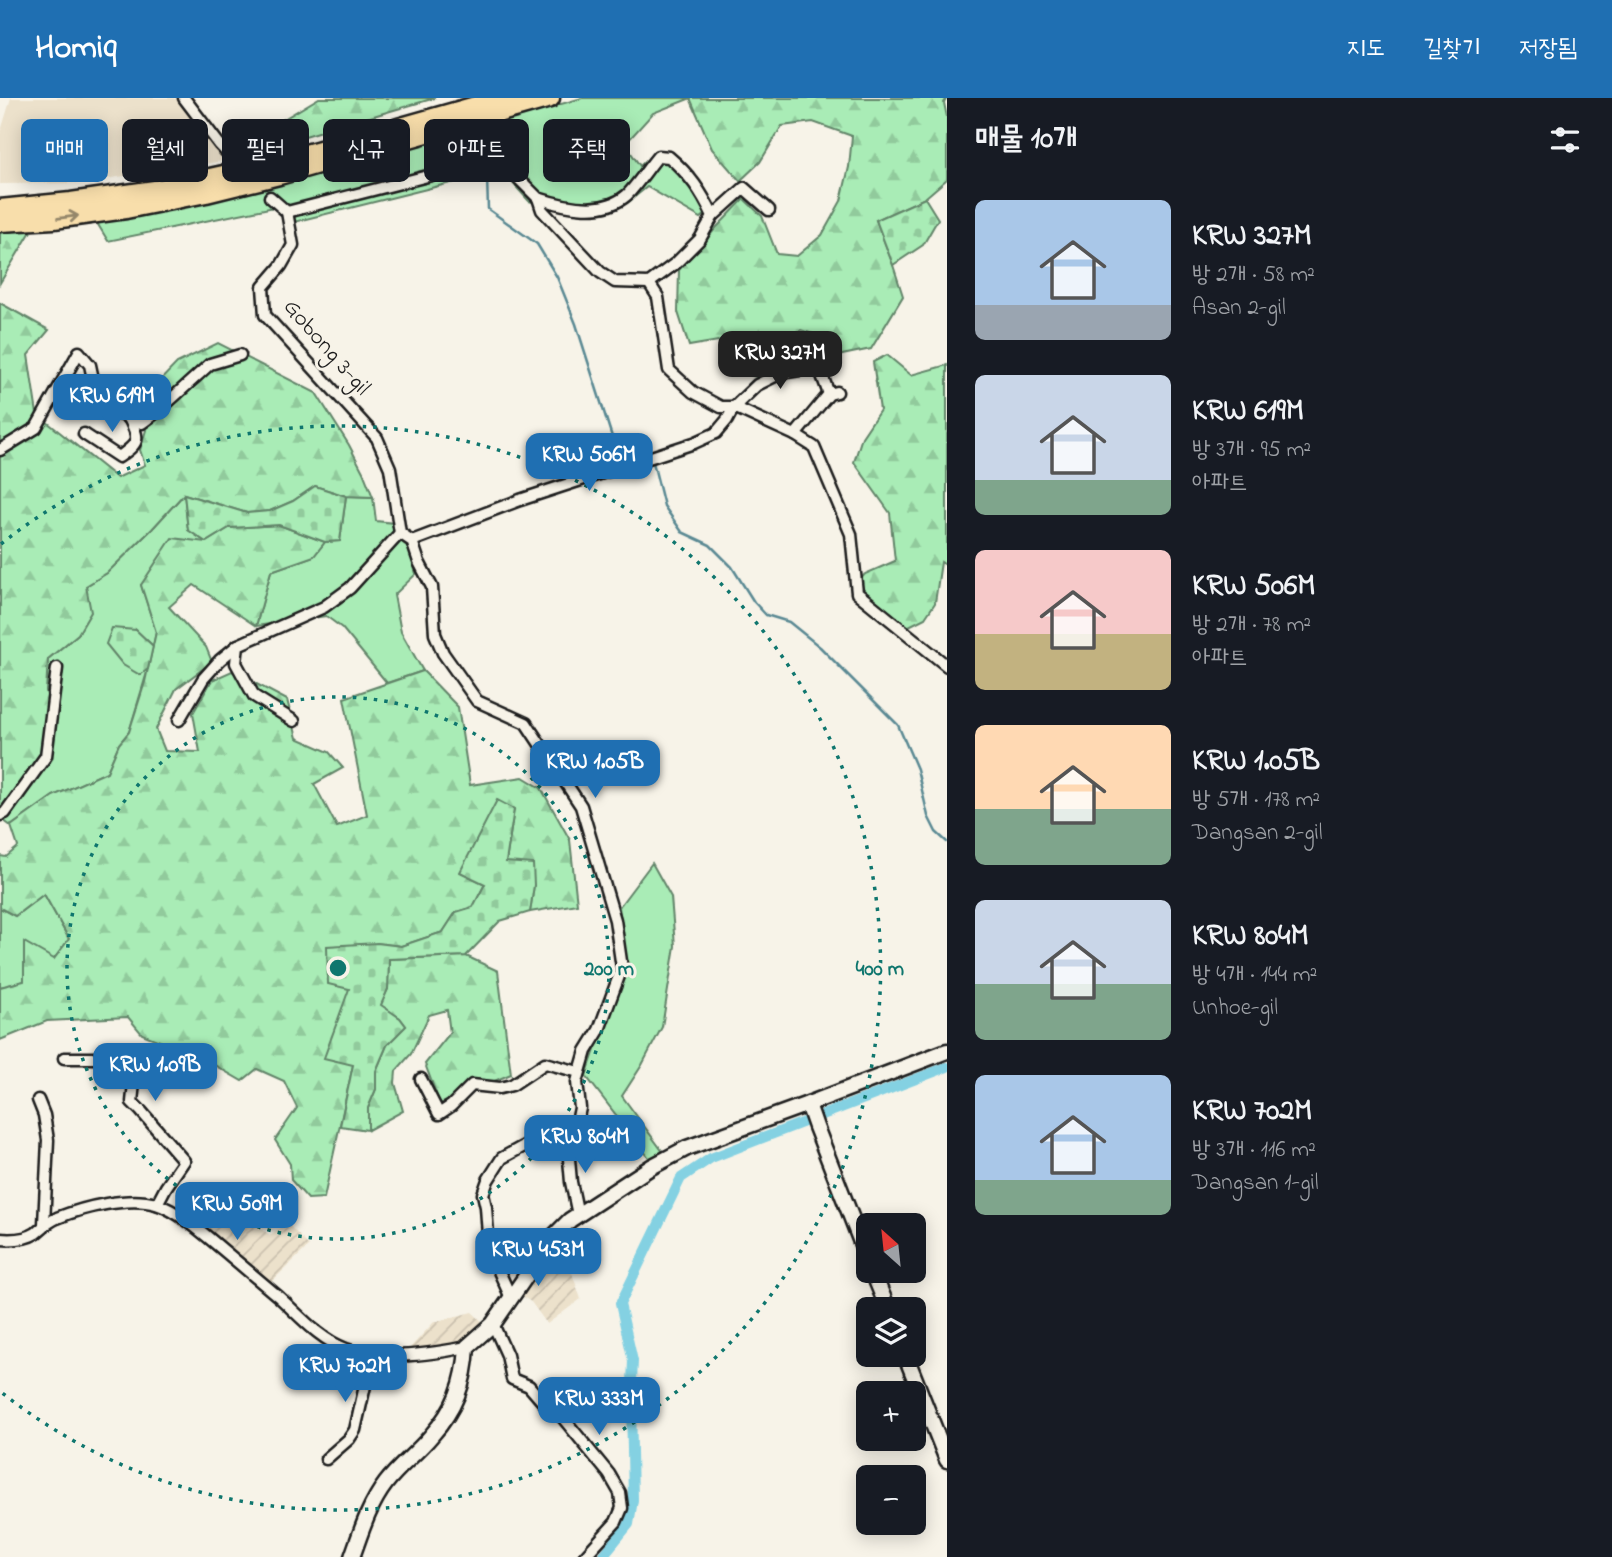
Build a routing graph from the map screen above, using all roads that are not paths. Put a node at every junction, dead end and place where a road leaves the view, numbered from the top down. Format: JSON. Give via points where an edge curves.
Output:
{"nodes":[{"id":1,"x":187,"y":98,"type":"edge"},
{"id":2,"x":504,"y":98,"type":"edge"},
{"id":3,"x":550,"y":98,"type":"edge"},
{"id":4,"x":222,"y":147,"type":"edge"},
{"id":5,"x":270,"y":197,"type":"dead end"},
{"id":6,"x":538,"y":198,"type":"junction"},
{"id":7,"x":0,"y":209,"type":"edge"},
{"id":8,"x":769,"y":210,"type":"dead end"},
{"id":9,"x":286,"y":212,"type":"junction"},
{"id":10,"x":713,"y":216,"type":"junction"},
{"id":11,"x":0,"y":222,"type":"edge"},
{"id":12,"x":649,"y":284,"type":"junction"},
{"id":13,"x":240,"y":355,"type":"dead end"},
{"id":14,"x":734,"y":407,"type":"junction"},
{"id":15,"x":129,"y":418,"type":"junction"},
{"id":16,"x":84,"y":434,"type":"dead end"},
{"id":17,"x":796,"y":435,"type":"junction"},
{"id":18,"x":0,"y":450,"type":"edge"},
{"id":19,"x":400,"y":533,"type":"junction"},
{"id":20,"x":412,"y":541,"type":"junction"},
{"id":21,"x":238,"y":645,"type":"junction"},
{"id":22,"x":947,"y":666,"type":"edge"},
{"id":23,"x":57,"y":668,"type":"dead end"},
{"id":24,"x":179,"y":720,"type":"dead end"},
{"id":25,"x":294,"y":721,"type":"dead end"},
{"id":26,"x":0,"y":815,"type":"edge"},
{"id":27,"x":947,"y":1051,"type":"edge"},
{"id":28,"x":64,"y":1058,"type":"dead end"},
{"id":29,"x":579,"y":1072,"type":"junction"},
{"id":30,"x":421,"y":1079,"type":"dead end"},
{"id":31,"x":38,"y":1100,"type":"dead end"},
{"id":32,"x":809,"y":1107,"type":"junction"},
{"id":33,"x":573,"y":1135,"type":"junction"},
{"id":34,"x":157,"y":1205,"type":"junction"},
{"id":35,"x":579,"y":1214,"type":"junction"},
{"id":36,"x":44,"y":1224,"type":"junction"},
{"id":37,"x":856,"y":1229,"type":"edge"},
{"id":38,"x":0,"y":1239,"type":"edge"},
{"id":39,"x":511,"y":1298,"type":"junction"},
{"id":40,"x":493,"y":1324,"type":"junction"},
{"id":41,"x":467,"y":1347,"type":"junction"},
{"id":42,"x":372,"y":1355,"type":"junction"},
{"id":43,"x":910,"y":1367,"type":"edge"},
{"id":44,"x":327,"y":1459,"type":"dead end"},
{"id":45,"x":947,"y":1460,"type":"edge"},
{"id":46,"x":352,"y":1557,"type":"edge"},
{"id":47,"x":583,"y":1557,"type":"edge"}],
"edges":[{"from":1,"to":4,"type":"street"},
{"from":2,"to":7,"type":"highway","via":[[260,167],[155,190]]},
{"from":11,"to":3,"type":"highway","one_way":true,"via":[[90,214],[206,193]]},
{"from":5,"to":9,"type":"street"},
{"from":6,"to":9,"type":"street","via":[[498,158]]},
{"from":6,"to":10,"type":"street","via":[[590,208],[613,204],[627,195],[658,156],[669,157],[704,196]]},
{"from":6,"to":12,"type":"street","via":[[542,210],[600,272],[614,282]]},
{"from":8,"to":10,"type":"street","via":[[744,188]]},
{"from":9,"to":19,"type":"street","name":"Gobong 3-gil","via":[[293,245],[263,287],[265,316],[377,438],[390,468]]},
{"from":10,"to":12,"type":"street","via":[[700,239]]},
{"from":12,"to":14,"type":"street","via":[[658,297],[669,370],[693,392],[721,407]]},
{"from":13,"to":15,"type":"street","via":[[210,364],[142,423]]},
{"from":14,"to":17,"type":"street"},
{"from":14,"to":17,"type":"street","via":[[757,385],[781,373],[820,370],[833,393]]},
{"from":14,"to":20,"type":"street","via":[[716,433],[694,443]]},
{"from":15,"to":16,"type":"street","via":[[136,443],[119,457]]},
{"from":15,"to":18,"type":"street","via":[[115,412],[96,393],[90,365],[79,352],[36,428]]},
{"from":17,"to":22,"type":"street","via":[[814,447],[851,534],[856,593]]},
{"from":19,"to":20,"type":"street"},
{"from":19,"to":21,"type":"street","via":[[350,588],[324,607]]},
{"from":20,"to":29,"type":"street","via":[[432,586],[435,634],[443,653],[477,701],[526,723],[581,806],[615,920],[622,968]]},
{"from":21,"to":24,"type":"street","via":[[203,679]]},
{"from":21,"to":25,"type":"street","via":[[236,663],[254,696]]},
{"from":23,"to":26,"type":"street","via":[[46,756]]},
{"from":27,"to":32,"type":"street"},
{"from":28,"to":34,"type":"street","via":[[131,1063],[132,1102],[184,1161]]},
{"from":29,"to":30,"type":"street","via":[[545,1063],[512,1085],[472,1085],[439,1114]]},
{"from":29,"to":33,"type":"street","via":[[580,1108]]},
{"from":31,"to":36,"type":"street","via":[[48,1140]]},
{"from":32,"to":35,"type":"street","via":[[687,1148]]},
{"from":32,"to":37,"type":"street"},
{"from":33,"to":35,"type":"street","via":[[569,1159]]},
{"from":33,"to":39,"type":"street","via":[[524,1146],[502,1158],[488,1180],[483,1194],[489,1249]]},
{"from":34,"to":36,"type":"street","via":[[108,1204]]},
{"from":34,"to":42,"type":"street","via":[[209,1238],[320,1334],[349,1350]]},
{"from":35,"to":39,"type":"street","via":[[553,1237]]},
{"from":36,"to":38,"type":"street","via":[[18,1240]]},
{"from":39,"to":40,"type":"street"},
{"from":40,"to":41,"type":"street"},
{"from":40,"to":47,"type":"street","via":[[512,1379],[529,1386],[559,1413],[620,1493],[622,1508],[616,1522]]},
{"from":41,"to":42,"type":"street","via":[[406,1356]]},
{"from":41,"to":46,"type":"street","via":[[456,1400],[431,1437],[373,1501]]},
{"from":42,"to":44,"type":"street","via":[[355,1430]]},
{"from":43,"to":45,"type":"street"}]}
